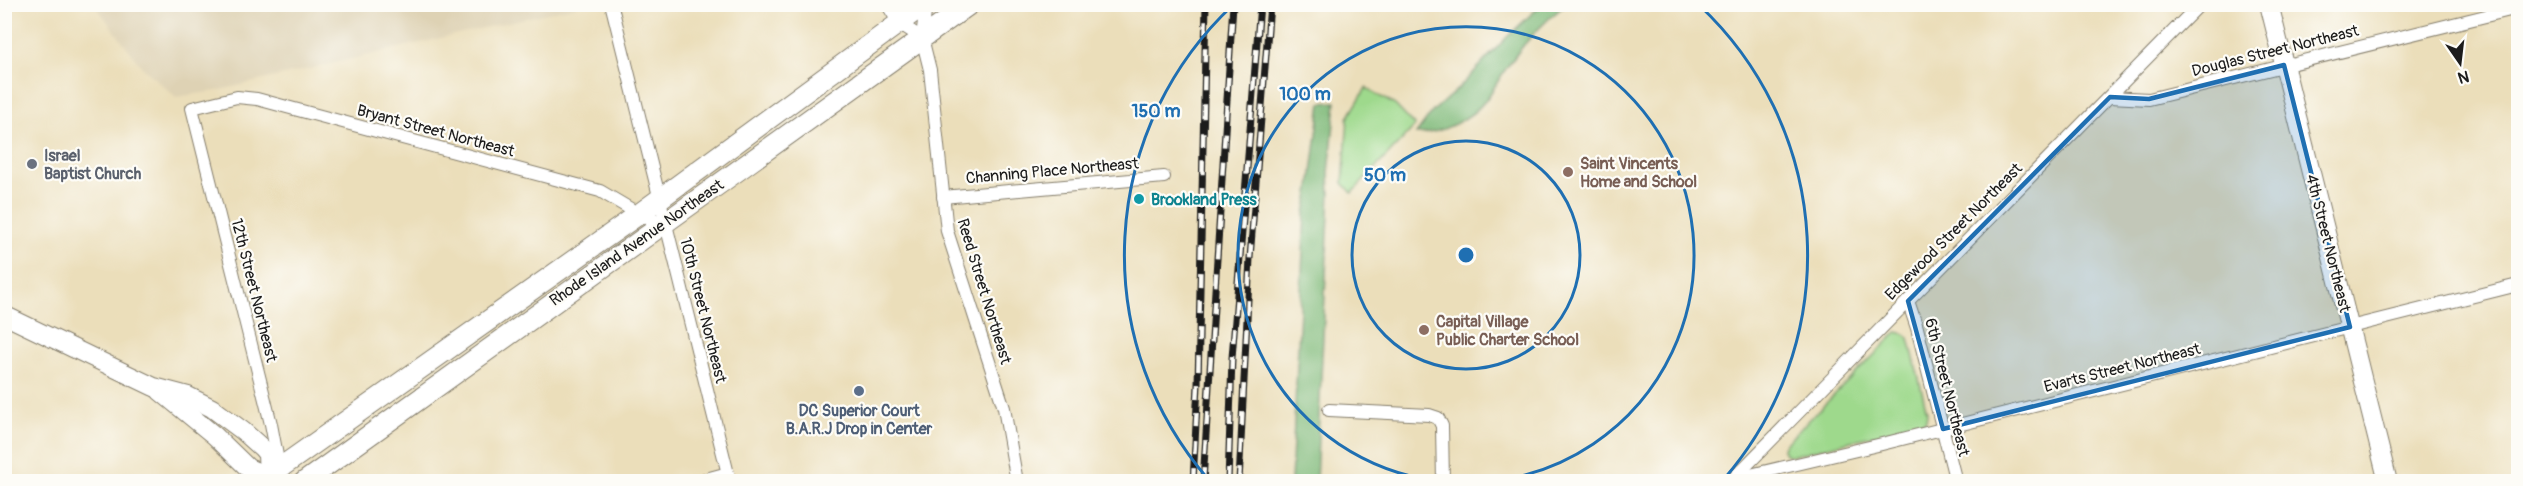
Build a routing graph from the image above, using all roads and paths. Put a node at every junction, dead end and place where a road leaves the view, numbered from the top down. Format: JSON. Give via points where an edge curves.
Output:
{"nodes":[{"id":1,"x":887,"y":4,"type":"edge"},
{"id":2,"x":926,"y":4,"type":"edge"},
{"id":3,"x":970,"y":4,"type":"edge"},
{"id":4,"x":2200,"y":4,"type":"edge"},
{"id":5,"x":2269,"y":4,"type":"edge"},
{"id":6,"x":612,"y":7,"type":"dead end"},
{"id":7,"x":2518,"y":8,"type":"edge"},
{"id":8,"x":898,"y":23,"type":"junction"},
{"id":9,"x":922,"y":38,"type":"junction"},
{"id":10,"x":2284,"y":65,"type":"junction"},
{"id":11,"x":2110,"y":97,"type":"junction"},
{"id":12,"x":192,"y":108,"type":"joint"},
{"id":13,"x":1164,"y":177,"type":"dead end"},
{"id":14,"x":943,"y":197,"type":"junction"},
{"id":15,"x":659,"y":199,"type":"junction"},
{"id":16,"x":639,"y":214,"type":"junction"},
{"id":17,"x":664,"y":223,"type":"junction"},
{"id":18,"x":2518,"y":285,"type":"edge"},
{"id":19,"x":1908,"y":301,"type":"junction"},
{"id":20,"x":4,"y":315,"type":"edge"},
{"id":21,"x":2350,"y":327,"type":"junction"},
{"id":22,"x":1329,"y":410,"type":"dead end"},
{"id":23,"x":1942,"y":429,"type":"junction"},
{"id":24,"x":729,"y":477,"type":"edge"},
{"id":25,"x":272,"y":478,"type":"edge"},
{"id":26,"x":1732,"y":480,"type":"edge"},
{"id":27,"x":304,"y":482,"type":"edge"},
{"id":28,"x":695,"y":482,"type":"edge"},
{"id":29,"x":1017,"y":482,"type":"edge"},
{"id":30,"x":1443,"y":482,"type":"edge"},
{"id":31,"x":1956,"y":482,"type":"edge"},
{"id":32,"x":2388,"y":482,"type":"edge"}],
"edges":[{"from":1,"to":8,"type":"street"},
{"from":2,"to":8,"type":"main road","name":"Rhode Island Avenue Northeast"},
{"from":2,"to":9,"type":"street"},
{"from":3,"to":9,"type":"main road","name":"Rhode Island Avenue Northeast"},
{"from":4,"to":11,"type":"street","name":"Edgewood Street Northeast"},
{"from":5,"to":10,"type":"street","name":"4th Street Northeast"},
{"from":6,"to":15,"type":"street","name":"10th Street Northeast"},
{"from":7,"to":10,"type":"street","name":"Douglas Street Northeast"},
{"from":8,"to":9,"type":"street"},
{"from":8,"to":15,"type":"main road","name":"Rhode Island Avenue Northeast"},
{"from":9,"to":14,"type":"street","name":"Reed Street Northeast","via":[[930,70]]},
{"from":9,"to":17,"type":"main road","name":"Rhode Island Avenue Northeast"},
{"from":10,"to":11,"type":"street","name":"Douglas Street Northeast","via":[[2149,99]]},
{"from":10,"to":21,"type":"street","name":"4th Street Northeast"},
{"from":11,"to":19,"type":"street","name":"Edgewood Street Northeast"},
{"from":12,"to":16,"type":"street","name":"Bryant Street Northeast","via":[[237,97],[257,99],[600,191]]},
{"from":12,"to":25,"type":"street","name":"12th Street Northeast","via":[[263,391]]},
{"from":13,"to":14,"type":"street","name":"Channing Place Northeast"},
{"from":14,"to":29,"type":"street","name":"Reed Street Northeast","via":[[952,252],[1004,408]]},
{"from":15,"to":16,"type":"main road","name":"Rhode Island Avenue Northeast"},
{"from":15,"to":17,"type":"street","name":"10th Street Northeast"},
{"from":16,"to":17,"type":"street","name":"Bryant Street Northeast"},
{"from":16,"to":25,"type":"main road","name":"Rhode Island Avenue Northeast"},
{"from":17,"to":24,"type":"street","name":"10th Street Northeast"},
{"from":17,"to":27,"type":"main road","name":"Rhode Island Avenue Northeast"},
{"from":18,"to":21,"type":"street","name":"Evarts Street Northeast"},
{"from":19,"to":23,"type":"street","name":"6th Street Northeast"},
{"from":19,"to":26,"type":"street","name":"Edgewood Street Northeast"},
{"from":20,"to":25,"type":"street","via":[[154,387],[248,468]]},
{"from":21,"to":23,"type":"street","name":"Evarts Street Northeast"},
{"from":21,"to":32,"type":"street","name":"4th Street Northeast"},
{"from":22,"to":30,"type":"street","via":[[1438,418],[1442,426]]},
{"from":23,"to":26,"type":"street","name":"Evarts Street Northeast"},
{"from":23,"to":31,"type":"street","name":"6th Street Northeast"},
{"from":24,"to":28,"type":"street"}]}
